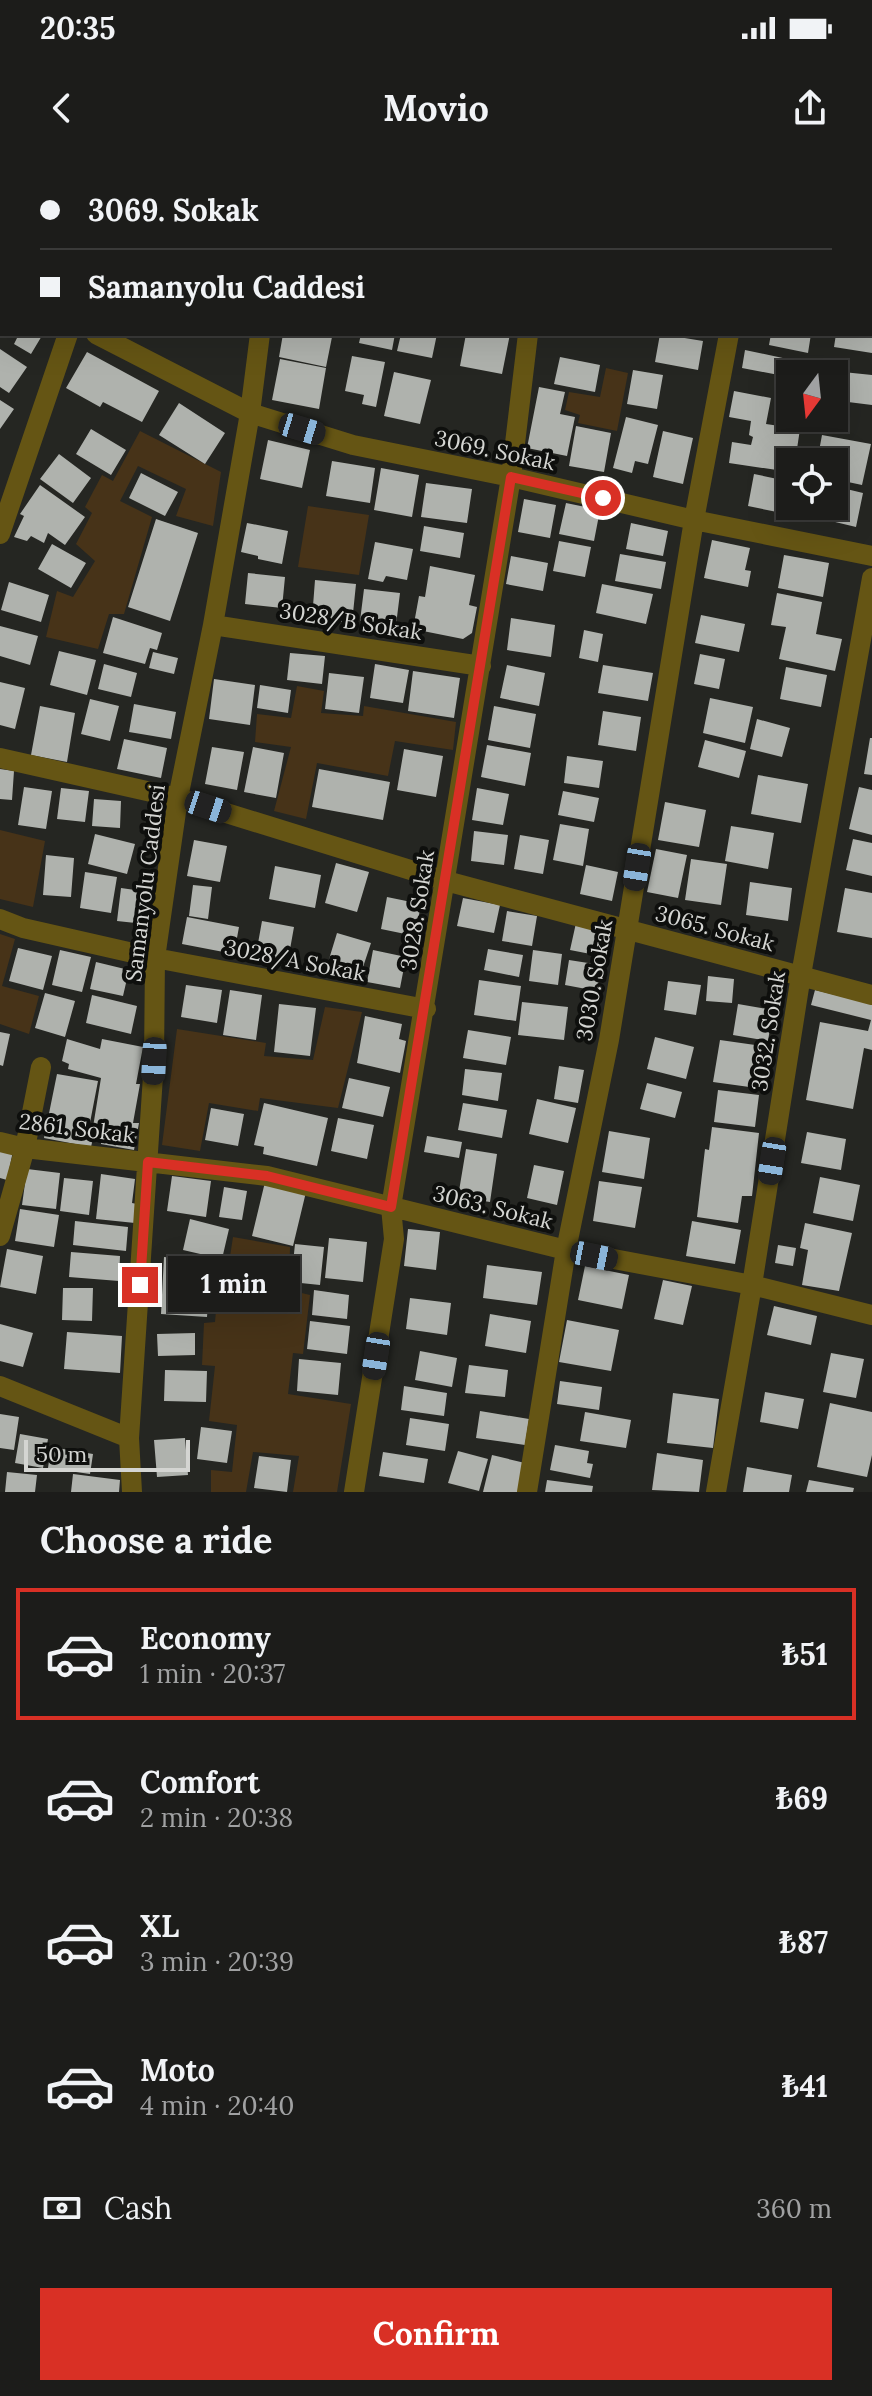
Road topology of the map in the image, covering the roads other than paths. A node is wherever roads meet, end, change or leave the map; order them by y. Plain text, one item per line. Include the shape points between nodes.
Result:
1 (67, 336) edge
2 (100, 336) edge
3 (260, 336) edge
4 (528, 336) edge
5 (729, 336) edge
6 (250, 413) junction
7 (511, 477) junction
8 (694, 520) junction
9 (0, 534) edge
10 (872, 556) edge
11 (872, 578) edge
12 (213, 625) junction
13 (481, 666) junction
14 (0, 758) edge
15 (178, 798) junction
16 (446, 881) junction
17 (0, 919) edge
18 (627, 930) junction
19 (155, 958) junction
20 (801, 975) junction
21 (872, 995) edge
22 (426, 1009) junction
23 (41, 1067) dead end
24 (0, 1142) edge
25 (25, 1148) junction
26 (148, 1162) junction
27 (391, 1207) junction
28 (0, 1236) edge
29 (566, 1250) junction
30 (752, 1285) junction
31 (872, 1315) edge
32 (0, 1386) edge
33 (129, 1438) junction
34 (132, 1492) edge
35 (354, 1492) edge
36 (527, 1492) edge
37 (716, 1492) edge

1 - 9 street
2 - 6 street, 3069. Sokak
3 - 6 street, Samanyolu Caddesi
4 - 7 street, 3028. Sokak
5 - 8 street, 3030. Sokak
6 - 7 street, 3069. Sokak via 353,445
6 - 12 street, Samanyolu Caddesi
7 - 8 street, 3069. Sokak
7 - 13 street, 3028. Sokak
8 - 10 street, 3069. Sokak
8 - 18 street, 3030. Sokak
11 - 20 street, 3032. Sokak
12 - 13 street, 3028/B Sokak
12 - 15 street, Samanyolu Caddesi
13 - 16 street, 3028. Sokak
14 - 15 street, 3065. Sokak
15 - 16 street, 3065. Sokak
15 - 19 street, Samanyolu Caddesi
16 - 18 street, 3065. Sokak
16 - 22 street, 3028. Sokak
17 - 19 street, 3028/A Sokak
18 - 20 street, 3065. Sokak
18 - 29 street, 3030. Sokak
19 - 22 street, 3028/A Sokak
19 - 26 street, Samanyolu Caddesi
20 - 21 street, 3065. Sokak
20 - 30 street, 3032. Sokak
22 - 27 street, 3028. Sokak
23 - 25 street
24 - 25 street, 2861. Sokak
25 - 26 street, 2861. Sokak
25 - 28 street
26 - 27 street, 3063. Sokak via 267,1176
26 - 33 street, Samanyolu Caddesi
27 - 29 street, 3063. Sokak
27 - 35 street, 3028. Sokak via 394,1239
29 - 30 street, 3063. Sokak
29 - 36 street, 3030. Sokak
30 - 31 street, 3063. Sokak
30 - 37 street, 3032. Sokak
32 - 33 street
33 - 34 street, Samanyolu Caddesi

